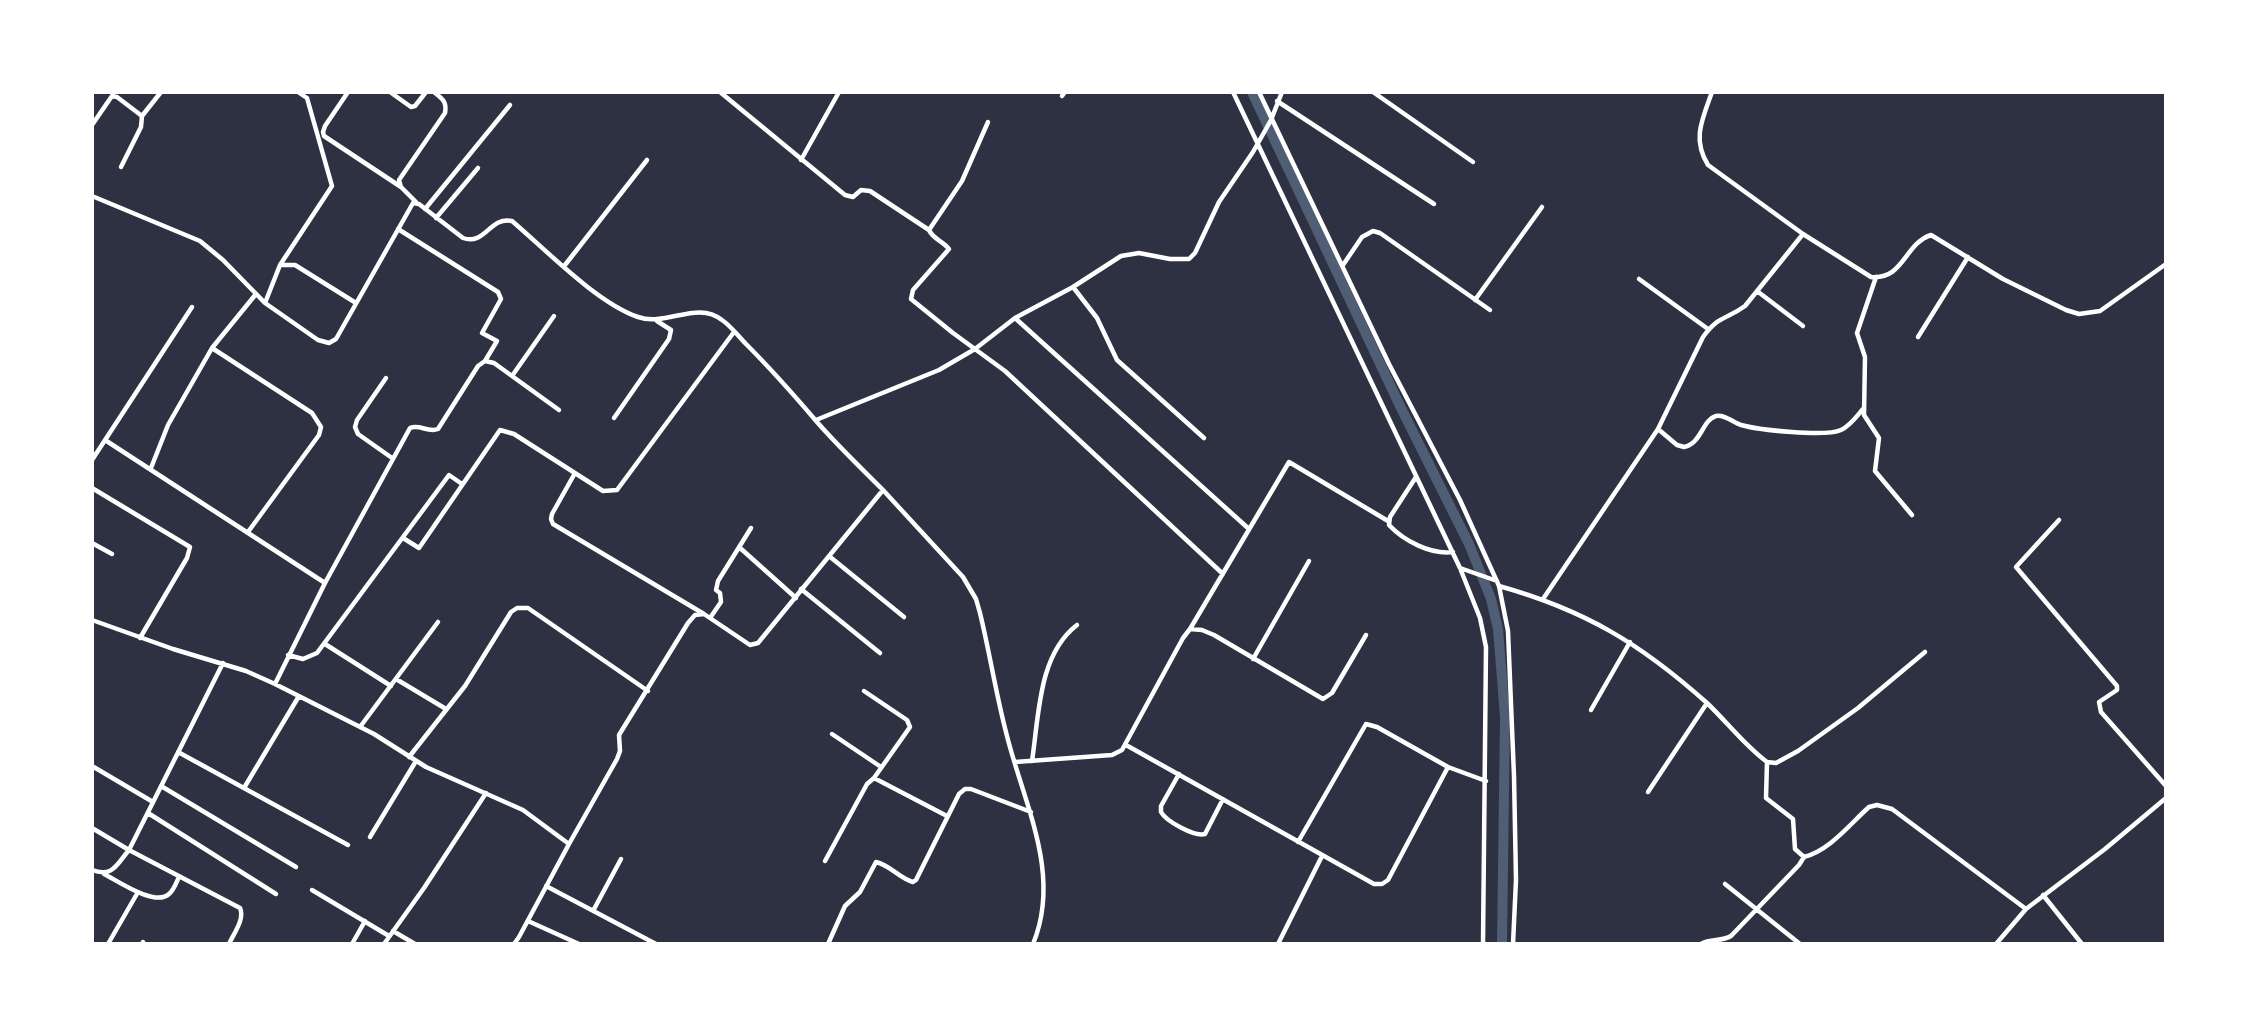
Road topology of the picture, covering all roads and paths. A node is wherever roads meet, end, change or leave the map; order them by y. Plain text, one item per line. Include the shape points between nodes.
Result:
1 (162, 92) edge
2 (298, 92) edge
3 (348, 92) edge
4 (390, 92) edge
5 (426, 92) edge
6 (434, 92) edge
7 (720, 92) edge
8 (840, 92) edge
9 (1233, 92) edge
10 (1259, 92) edge
11 (1282, 92) edge
12 (1373, 92) edge
13 (1712, 92) edge
14 (1277, 101) junction
15 (510, 105) dead end
16 (142, 116) junction
17 (1271, 120) junction
18 (988, 122) dead end
19 (92, 125) edge
20 (1257, 144) junction
21 (647, 160) dead end
22 (801, 160) junction
23 (1473, 162) dead end
24 (121, 167) dead end
25 (478, 168) dead end
26 (401, 187) junction
27 (92, 196) edge
28 (416, 202) junction
29 (1434, 204) dead end
30 (1542, 206) dead end
31 (425, 209) junction
32 (436, 218) junction
33 (398, 229) junction
34 (929, 230) junction
35 (1803, 234) junction
36 (1968, 257) junction
37 (2166, 264) edge
38 (280, 265) junction
39 (1343, 265) junction
40 (565, 266) junction
41 (1876, 277) junction
42 (1639, 279) dead end
43 (1073, 287) junction
44 (1757, 291) junction
45 (256, 294) junction
46 (1476, 300) junction
47 (265, 303) junction
48 (356, 304) junction
49 (192, 307) dead end
50 (1490, 310) dead end
51 (554, 316) dead end
52 (1015, 318) junction
53 (656, 320) junction
54 (1803, 326) dead end
55 (1708, 329) junction
56 (734, 332) junction
57 (1918, 337) dead end
58 (212, 348) junction
59 (975, 349) junction
60 (485, 361) junction
61 (512, 376) junction
62 (386, 378) dead end
63 (1863, 409) junction
64 (559, 410) dead end
65 (614, 418) dead end
66 (816, 420) junction
67 (1658, 430) junction
68 (1204, 438) dead end
69 (105, 440) junction
70 (392, 458) junction
71 (92, 460) edge
72 (151, 468) junction
73 (575, 473) junction
74 (1416, 477) junction
75 (462, 484) junction
76 (92, 488) edge
77 (883, 490) junction
78 (1912, 515) dead end
79 (2059, 520) dead end
80 (1388, 522) junction
81 (751, 528) dead end
82 (1249, 529) junction
83 (248, 532) junction
84 (403, 538) junction
85 (92, 543) edge
86 (739, 547) junction
87 (1453, 552) junction
88 (112, 554) dead end
89 (829, 556) junction
90 (1309, 561) dead end
91 (1463, 569) junction
92 (1223, 574) junction
93 (324, 583) junction
94 (1498, 584) junction
95 (801, 589) junction
96 (796, 598) junction
97 (1543, 599) junction
98 (704, 614) junction
99 (904, 617) dead end
100 (710, 618) junction
101 (92, 620) edge
102 (438, 622) dead end
103 (1078, 625) dead end
104 (1190, 629) junction
105 (1366, 634) dead end
106 (140, 638) junction
107 (1630, 642) junction
108 (325, 644) junction
109 (1925, 652) dead end
110 (880, 653) dead end
111 (288, 655) junction
112 (1253, 658) junction
113 (223, 663) junction
114 (396, 679) junction
115 (275, 684) junction
116 (391, 686) junction
117 (648, 691) junction
118 (864, 691) dead end
119 (299, 696) junction
120 (1707, 703) junction
121 (446, 709) junction
122 (1591, 710) dead end
123 (360, 727) junction
124 (832, 734) dead end
125 (1126, 745) junction
126 (178, 752) junction
127 (409, 757) junction
128 (416, 760) junction
129 (1032, 761) junction
130 (1015, 762) junction
131 (1767, 762) junction
132 (92, 766) edge
133 (1448, 767) junction
134 (881, 768) junction
135 (1179, 774) junction
136 (874, 778) junction
137 (1486, 781) junction
138 (161, 786) junction
139 (2166, 786) edge
140 (244, 788) junction
141 (1648, 792) dead end
142 (486, 793) junction
143 (2166, 798) edge
144 (1223, 800) junction
145 (153, 802) junction
146 (1031, 812) junction
147 (148, 813) junction
148 (947, 816) junction
149 (92, 828) edge
150 (370, 837) dead end
151 (1298, 842) junction
152 (569, 844) junction
153 (348, 845) dead end
154 (129, 850) junction
155 (1322, 856) junction
156 (1804, 857) junction
157 (621, 859) dead end
158 (825, 861) dead end
159 (296, 867) dead end
160 (92, 870) edge
161 (104, 874) junction
162 (179, 877) junction
163 (1725, 884) dead end
164 (546, 886) junction
165 (312, 890) dead end
166 (138, 892) junction
167 (276, 894) dead end
168 (2043, 895) junction
169 (2026, 908) junction
170 (1757, 910) junction
171 (592, 911) junction
172 (528, 920) junction
173 (365, 921) junction
174 (393, 930) junction
175 (389, 936) junction
176 (1726, 942) edge
177 (108, 944) edge
178 (229, 944) edge
179 (352, 944) edge
180 (384, 944) edge
181 (414, 944) edge
182 (514, 944) edge
183 (579, 944) edge
184 (656, 944) edge
185 (828, 944) edge
186 (1033, 944) edge
187 (1278, 944) edge
188 (1483, 944) edge
189 (1512, 944) edge
190 (1701, 944) edge
191 (1800, 944) edge
192 (1996, 944) edge
193 (2082, 944) edge

1 - 16 street
2 - 38 street via 307,98 332,186
3 - 26 street via 325,126 324,136
4 - 5 street via 411,107
6 - 26 street via 443,99 445,113 402,172
7 - 22 street
8 - 22 street
9 - 20 street
10 - 17 street
11 - 14 street
12 - 23 street
13 - 35 street via 1698,141 1708,165
14 - 17 street
14 - 29 street
15 - 31 street
16 - 19 street via 117,96 112,96
16 - 24 street via 141,127
17 - 20 street
17 - 39 street
18 - 34 street via 962,181
20 - 43 street via 1218,202 1195,253 1189,259 1129,253
20 - 74 street
21 - 40 street
22 - 34 street via 845,195 853,197 861,190 870,191
25 - 32 street
26 - 28 street
27 - 45 street via 200,241
28 - 31 street
28 - 33 street
30 - 46 street
31 - 32 street
32 - 40 street via 470,241 477,240 497,222 504,219 512,221
33 - 48 street
33 - 60 street via 498,292 501,299 482,333 497,341
34 - 59 street via 931,236 949,249 913,290 911,299
35 - 41 street via 1871,277
35 - 44 street
36 - 37 street via 2003,279 2079,314 2100,311
36 - 41 street via 1931,235 1918,243 1891,275
36 - 57 street
38 - 47 street
38 - 48 street via 295,265
39 - 46 street via 1362,237 1374,231
39 - 94 street via 1389,364 1460,500
40 - 53 street via 619,307 639,317
41 - 63 street via 1856,333 1865,356
42 - 55 street
43 - 52 street
43 - 68 street via 1097,318 1117,360
44 - 54 street
44 - 55 street via 1736,313 1722,317
45 - 47 street
45 - 58 street
46 - 50 street
47 - 48 street via 318,340 329,343 336,339
49 - 69 street
51 - 61 street
52 - 59 street
52 - 82 street
53 - 56 street via 698,312 710,313 722,319
53 - 65 street via 670,330 669,339
55 - 67 street
56 - 66 street via 773,370
56 - 73 street via 617,490 603,491
58 - 72 street via 168,425
58 - 83 street via 312,413 321,428
59 - 66 street via 939,370
59 - 92 street via 1023,387
60 - 61 street via 494,363
60 - 70 street via 478,366 438,429 410,428
61 - 64 street
62 - 70 street via 355,427 358,434
63 - 67 street via 1841,430 1832,432 1748,427 1716,416 1696,442 1684,447
63 - 78 street via 1866,420 1879,438 1875,471
66 - 77 street
67 - 97 street
69 - 71 street
69 - 72 street
70 - 93 street
72 - 83 street
73 - 75 street via 514,434 500,430
73 - 98 street via 552,514 553,524
74 - 80 street
74 - 87 street
75 - 84 street via 449,475
75 - 84 street via 419,548
76 - 106 street via 190,547 187,558
77 - 89 street
77 - 130 street via 963,577 976,599
79 - 139 street via 2016,567 2018,572 2116,686 2117,690 2100,702 2101,712
80 - 82 street via 1289,462
80 - 87 street via 1397,532 1432,552
81 - 86 street
82 - 92 street
83 - 93 street
84 - 108 street
85 - 88 street
86 - 96 street
86 - 100 street via 718,581 716,590 720,593 721,602
87 - 91 street
89 - 95 street
89 - 99 street
90 - 112 street
91 - 94 street
91 - 137 street via 1486,647
92 - 104 street
93 - 111 street
94 - 97 street
94 - 189 street via 1508,630 1514,776 1516,880
95 - 96 street
95 - 110 street
96 - 100 street via 758,643 750,645
97 - 107 street
98 - 100 street
98 - 117 street via 695,615 688,623
101 - 106 street
102 - 114 street
103 - 129 street via 1069,632 1051,660 1043,689
104 - 112 street via 1214,635
104 - 125 street via 1182,638
105 - 112 street via 1332,693 1323,699
106 - 113 street
107 - 120 street
107 - 122 street
108 - 111 street via 310,658
108 - 116 street
109 - 131 street via 1858,708 1798,751 1776,763
111 - 115 street
113 - 115 street
113 - 126 street
114 - 116 street
114 - 121 street
115 - 119 street
116 - 123 street
117 - 121 street via 523,606 511,612 465,686
117 - 152 street via 619,735 617,759
118 - 134 street via 909,724 908,731
119 - 123 street
119 - 140 street
120 - 131 street
120 - 141 street
121 - 127 street
123 - 127 street
124 - 134 street
125 - 129 street via 1112,755
125 - 135 street
126 - 138 street
126 - 140 street
127 - 128 street
128 - 142 street
128 - 150 street
129 - 130 street
130 - 146 street
131 - 156 street via 1766,798 1793,819 1794,849
132 - 145 street
133 - 137 street
133 - 151 street via 1377,726 1366,724
133 - 155 street via 1388,880 1382,884 1365,880
134 - 136 street
135 - 144 street
135 - 144 street via 1161,806 1166,818 1194,833 1205,834
136 - 148 street
136 - 158 street
137 - 188 street
138 - 145 street
138 - 159 street
140 - 153 street
142 - 152 street via 523,810
142 - 174 street
143 - 168 street
144 - 151 street
145 - 147 street
146 - 148 street via 965,789
146 - 186 street via 1045,888 1043,913
147 - 154 street
147 - 167 street
148 - 185 street via 916,880 913,882 882,863 876,862 872,866 860,892 845,906
149 - 154 street
151 - 155 street
152 - 164 street
154 - 161 street via 111,871
154 - 162 street
155 - 187 street
156 - 169 street via 1825,848 1869,807 1884,806
156 - 170 street
157 - 171 street
160 - 161 street
161 - 166 street
162 - 166 street via 165,897 155,898
162 - 178 street via 240,908 242,914
163 - 170 street
164 - 171 street
164 - 172 street
165 - 173 street
166 - 177 street
168 - 169 street
168 - 193 street
169 - 192 street
170 - 176 street
170 - 191 street
171 - 184 street
172 - 182 street
172 - 183 street
173 - 175 street
173 - 179 street
174 - 175 street
174 - 181 street
175 - 180 street
176 - 190 street via 1710,940

